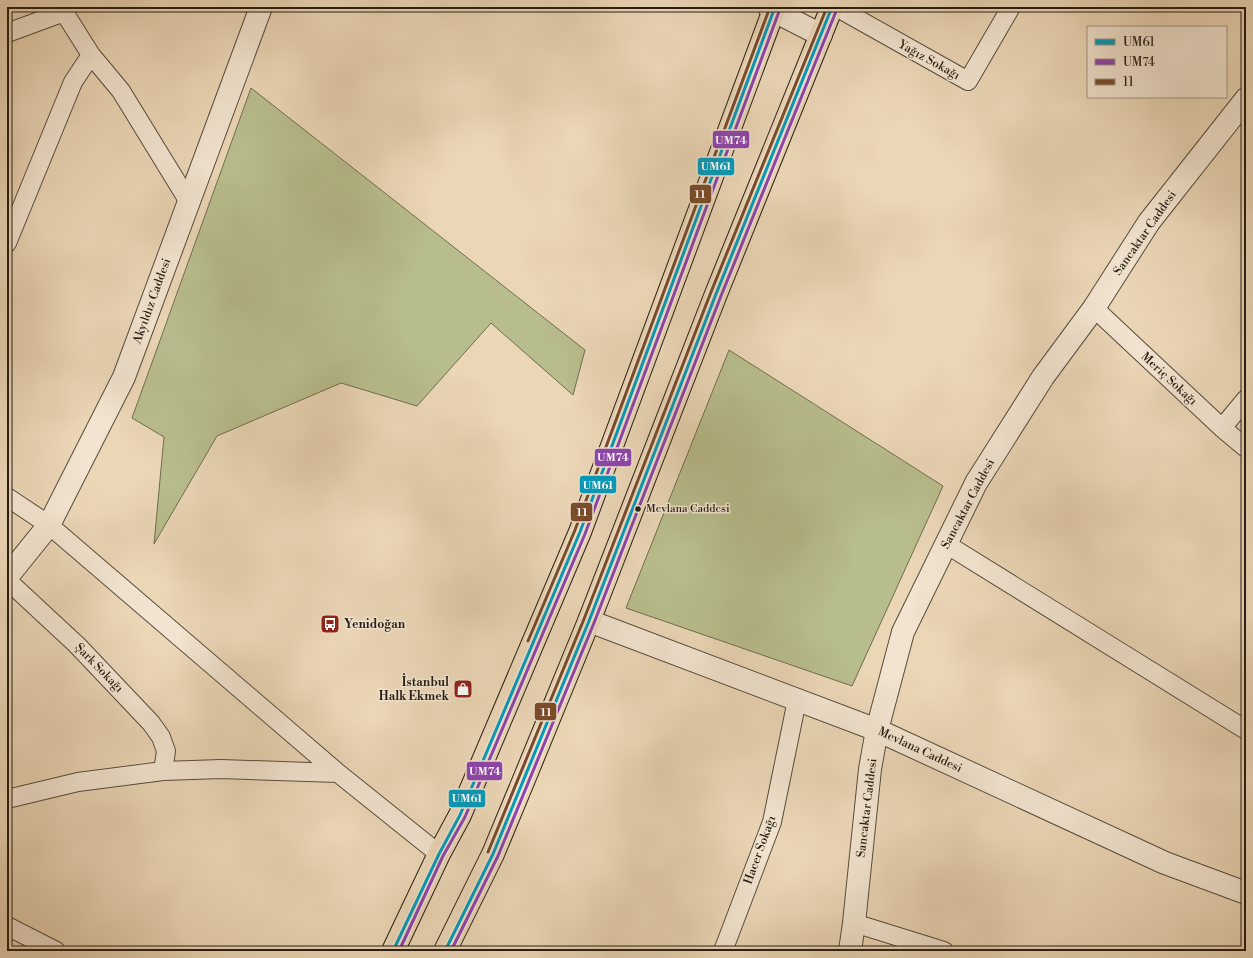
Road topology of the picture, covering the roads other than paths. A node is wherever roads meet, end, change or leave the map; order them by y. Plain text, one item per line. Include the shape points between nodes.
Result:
1 (261, 7) edge
2 (832, 7) edge
3 (836, 7) edge
4 (1012, 7) edge
5 (773, 8) edge
6 (63, 10) edge
7 (7, 33) edge
8 (821, 35) junction
9 (91, 55) junction
10 (1246, 99) edge
11 (188, 202) junction
12 (7, 243) edge
13 (1094, 308) junction
14 (1246, 399) edge
15 (1222, 428) junction
16 (1246, 448) edge
17 (7, 497) edge
18 (49, 525) junction
19 (946, 544) junction
20 (7, 577) edge
21 (7, 580) edge
22 (589, 621) junction
23 (797, 700) junction
24 (877, 730) junction
25 (1246, 730) edge
26 (163, 771) junction
27 (338, 773) junction
28 (7, 799) edge
29 (439, 854) junction
30 (1246, 893) edge
31 (854, 924) junction
32 (7, 926) edge
33 (56, 951) edge
34 (393, 951) edge
35 (445, 951) edge
36 (723, 951) edge
37 (850, 951) edge
38 (944, 951) edge

1 - 11 street, Akyıldız Caddesi
2 - 8 main road
3 - 4 street, Yağız Sokağı via 968,81
5 - 8 street
5 - 29 main road via 580,532 460,816
6 - 7 street
6 - 9 street
8 - 22 main road via 716,294
9 - 11 street via 121,91
9 - 12 street via 73,82
10 - 13 street, Sancaktar Caddesi via 1149,222
11 - 18 street, Akyıldız Caddesi via 124,377
13 - 15 street, Meriç Sokağı
13 - 19 street, Sancaktar Caddesi via 1043,377 976,483
14 - 15 street
15 - 16 street, Meriç Sokağı
17 - 18 street
18 - 20 street, Akyıldız Caddesi
18 - 27 street
19 - 24 street, Sancaktar Caddesi via 903,632
19 - 25 street
21 - 26 street, Şark Sokağı via 77,645 151,723 161,737 166,751
22 - 23 street, Mevlana Caddesi
22 - 35 main road via 493,854
23 - 24 street, Mevlana Caddesi
23 - 36 street, Hacer Sokağı via 772,822
24 - 30 street, Mevlana Caddesi via 1165,863
24 - 31 street, Sancaktar Caddesi via 870,769
26 - 27 street via 221,769
26 - 28 street via 78,782
27 - 29 street
29 - 34 main road
31 - 37 street, Sancaktar Caddesi
31 - 38 street
32 - 33 street

